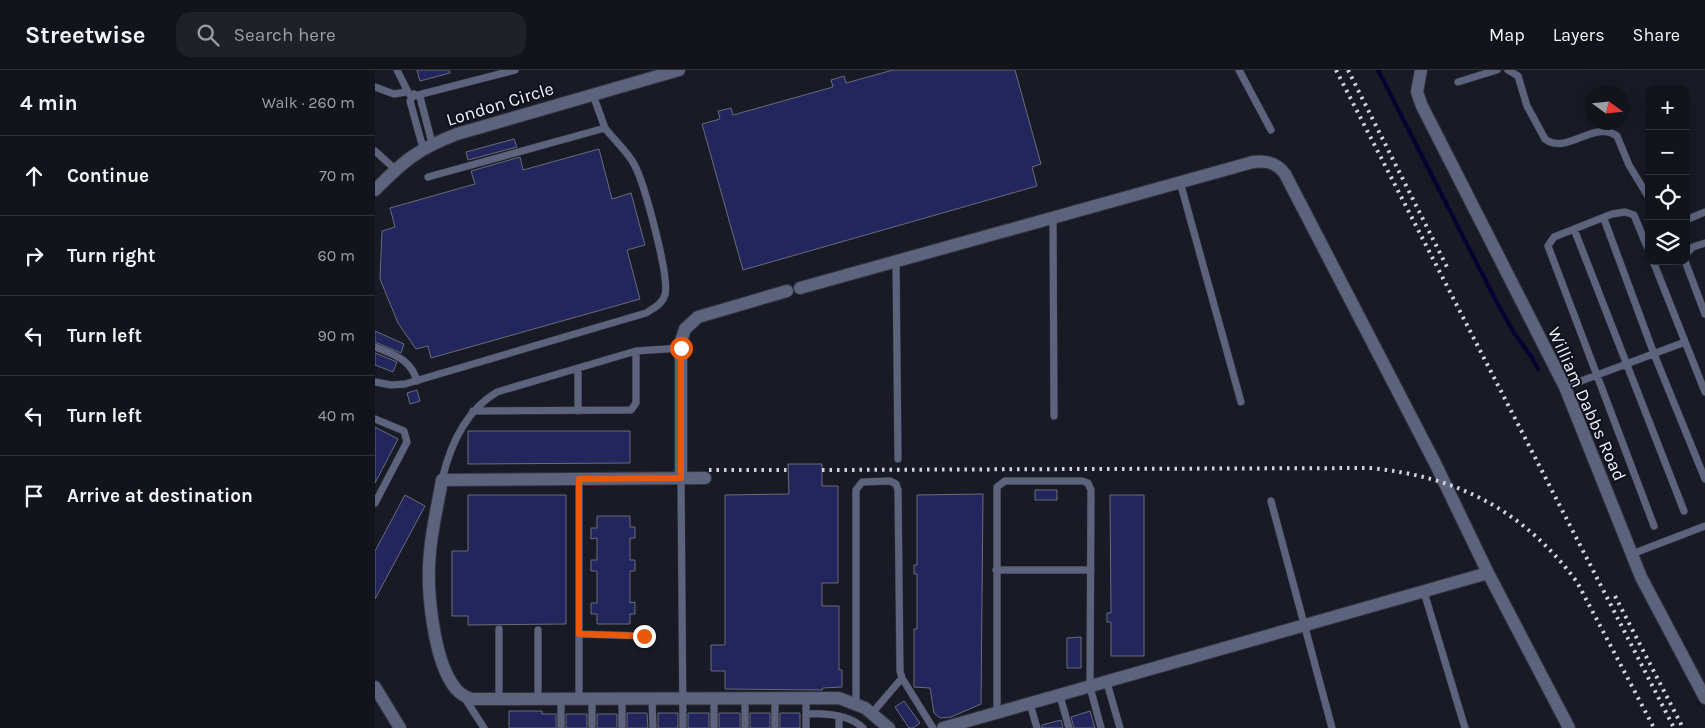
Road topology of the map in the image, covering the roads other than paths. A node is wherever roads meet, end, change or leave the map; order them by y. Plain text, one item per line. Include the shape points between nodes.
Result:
1 (397, 70) edge
2 (515, 70) edge
3 (679, 70) edge
4 (1239, 70) edge
5 (1421, 70) edge
6 (1497, 70) edge
7 (1508, 70) edge
8 (1458, 82) dead end
9 (375, 87) edge
10 (412, 94) junction
11 (593, 95) junction
12 (605, 128) junction
13 (1271, 130) dead end
14 (428, 146) junction
15 (375, 151) edge
16 (395, 169) junction
17 (428, 177) dead end
18 (1180, 182) junction
19 (375, 190) edge
20 (1645, 191) edge
21 (1705, 212) edge
22 (1053, 218) junction
23 (1690, 218) edge
24 (1604, 219) junction
25 (1574, 229) junction
26 (1645, 236) edge
27 (1705, 243) edge
28 (1690, 250) edge
29 (896, 261) junction
30 (1655, 265) edge
31 (1687, 265) edge
32 (800, 288) dead end
33 (787, 292) dead end
34 (1705, 314) edge
35 (1685, 342) junction
36 (375, 347) edge
37 (681, 348) junction
38 (636, 351) junction
39 (1654, 354) junction
40 (1626, 365) junction
41 (578, 368) junction
42 (1598, 376) junction
43 (417, 381) junction
44 (375, 382) edge
45 (1565, 387) junction
46 (1705, 392) edge
47 (1241, 402) dead end
48 (473, 411) junction
49 (578, 411) junction
50 (1053, 416) dead end
51 (375, 419) edge
52 (898, 459) dead end
53 (681, 478) junction
54 (705, 478) dead end
55 (579, 479) junction
56 (1705, 479) edge
57 (442, 480) junction
58 (1271, 501) dead end
59 (375, 503) edge
60 (1684, 511) dead end
61 (1654, 526) dead end
62 (1705, 526) edge
63 (1632, 554) junction
64 (996, 570) junction
65 (1091, 570) junction
66 (1488, 573) junction
67 (1424, 592) junction
68 (1306, 626) junction
69 (499, 629) dead end
70 (538, 630) dead end
71 (579, 634) junction
72 (644, 636) dead end
73 (902, 678) junction
74 (1107, 683) junction
75 (375, 687) edge
76 (1090, 688) junction
77 (462, 695) junction
78 (1060, 696) junction
79 (806, 698) junction
80 (1705, 698) edge
81 (375, 699) edge
82 (499, 699) junction
83 (538, 699) junction
84 (561, 699) junction
85 (579, 699) junction
86 (592, 699) junction
87 (622, 699) junction
88 (653, 699) junction
89 (683, 699) junction
90 (714, 699) junction
91 (745, 699) junction
92 (775, 699) junction
93 (857, 704) junction
94 (1030, 704) junction
95 (873, 712) junction
96 (389, 713) junction
97 (997, 713) junction
98 (806, 714) junction
99 (839, 716) junction
100 (400, 728) edge
101 (484, 728) edge
102 (561, 728) edge
103 (592, 728) edge
104 (622, 728) edge
105 (653, 728) edge
106 (683, 728) edge
107 (714, 728) edge
108 (745, 728) edge
109 (775, 728) edge
110 (806, 728) edge
111 (839, 728) edge
112 (863, 728) edge
113 (889, 728) edge
114 (933, 728) edge
115 (943, 728) edge
116 (1037, 728) edge
117 (1069, 728) edge
118 (1101, 728) edge
119 (1120, 728) edge
120 (1332, 728) edge
121 (1465, 728) edge
122 (1569, 728) edge

1 - 10 lane
2 - 10 lane
3 - 11 street, London Circle
4 - 13 lane
5 - 45 street, William Dabbs Road via 1417,92 1421,106
6 - 8 lane
7 - 20 lane via 1517,76 1527,106 1545,139 1558,144 1596,132 1617,136
9 - 10 lane via 394,94
10 - 14 lane
10 - 14 lane via 410,101
11 - 12 lane
11 - 14 street, London Circle via 457,134
12 - 17 lane
12 - 43 lane via 631,158 639,178 665,279 666,290 660,303 646,313
14 - 16 street, London Circle
15 - 16 lane
16 - 19 street, London Circle
18 - 22 street
18 - 47 lane
18 - 66 street via 1260,161 1273,163 1282,169 1435,463
21 - 23 lane
22 - 29 street
22 - 50 lane
24 - 25 lane
24 - 26 lane via 1612,214 1632,214
24 - 39 lane
25 - 40 lane
25 - 42 lane via 1554,237 1549,246
27 - 28 lane
29 - 32 street
29 - 52 lane
30 - 35 lane
31 - 34 lane
33 - 37 street via 698,317 685,329
35 - 39 lane
35 - 46 lane
36 - 43 lane via 404,360 414,371
37 - 38 lane
37 - 53 street
38 - 41 lane
38 - 49 lane via 634,408 629,411
39 - 40 lane
39 - 56 lane
40 - 42 lane
40 - 60 lane
41 - 48 lane via 508,387 488,397
41 - 49 lane
42 - 45 lane
42 - 61 lane
43 - 44 lane via 396,385
45 - 63 street, William Dabbs Road
48 - 49 lane
48 - 57 lane via 463,424
51 - 59 lane via 404,430 407,442
53 - 54 street
53 - 55 street
53 - 89 lane
55 - 57 street
55 - 71 lane
57 - 77 street via 429,553 430,591 437,646 443,665
58 - 68 lane
62 - 63 lane
63 - 80 street, William Dabbs Road
64 - 65 lane
64 - 65 lane via 996,490 1005,481 1086,482 1091,490
64 - 97 lane
65 - 76 lane
66 - 67 street
66 - 122 street
67 - 68 street
67 - 121 lane
68 - 74 street
68 - 120 lane
69 - 82 lane
70 - 83 lane
71 - 72 lane
71 - 85 lane
73 - 93 lane via 899,659 898,490 896,484 889,481 862,482 856,490
73 - 95 lane
73 - 114 lane
74 - 76 street
74 - 119 lane
75 - 96 street
76 - 78 street
76 - 118 lane
77 - 82 street via 472,699
77 - 101 lane
78 - 94 street
78 - 117 lane
79 - 92 street
79 - 93 street via 839,698
79 - 98 lane
81 - 96 street
82 - 83 street
83 - 84 street
84 - 85 street
84 - 102 lane
85 - 86 street
86 - 87 street
86 - 103 lane
87 - 88 street
87 - 104 lane
88 - 89 street
88 - 105 lane
89 - 90 street
89 - 106 lane
90 - 91 street
90 - 107 lane
91 - 92 street
91 - 108 lane
92 - 109 lane
93 - 95 street
94 - 97 street
94 - 116 lane
95 - 113 street
96 - 100 street
97 - 115 street
98 - 99 lane
98 - 110 lane
99 - 111 lane
99 - 112 lane

